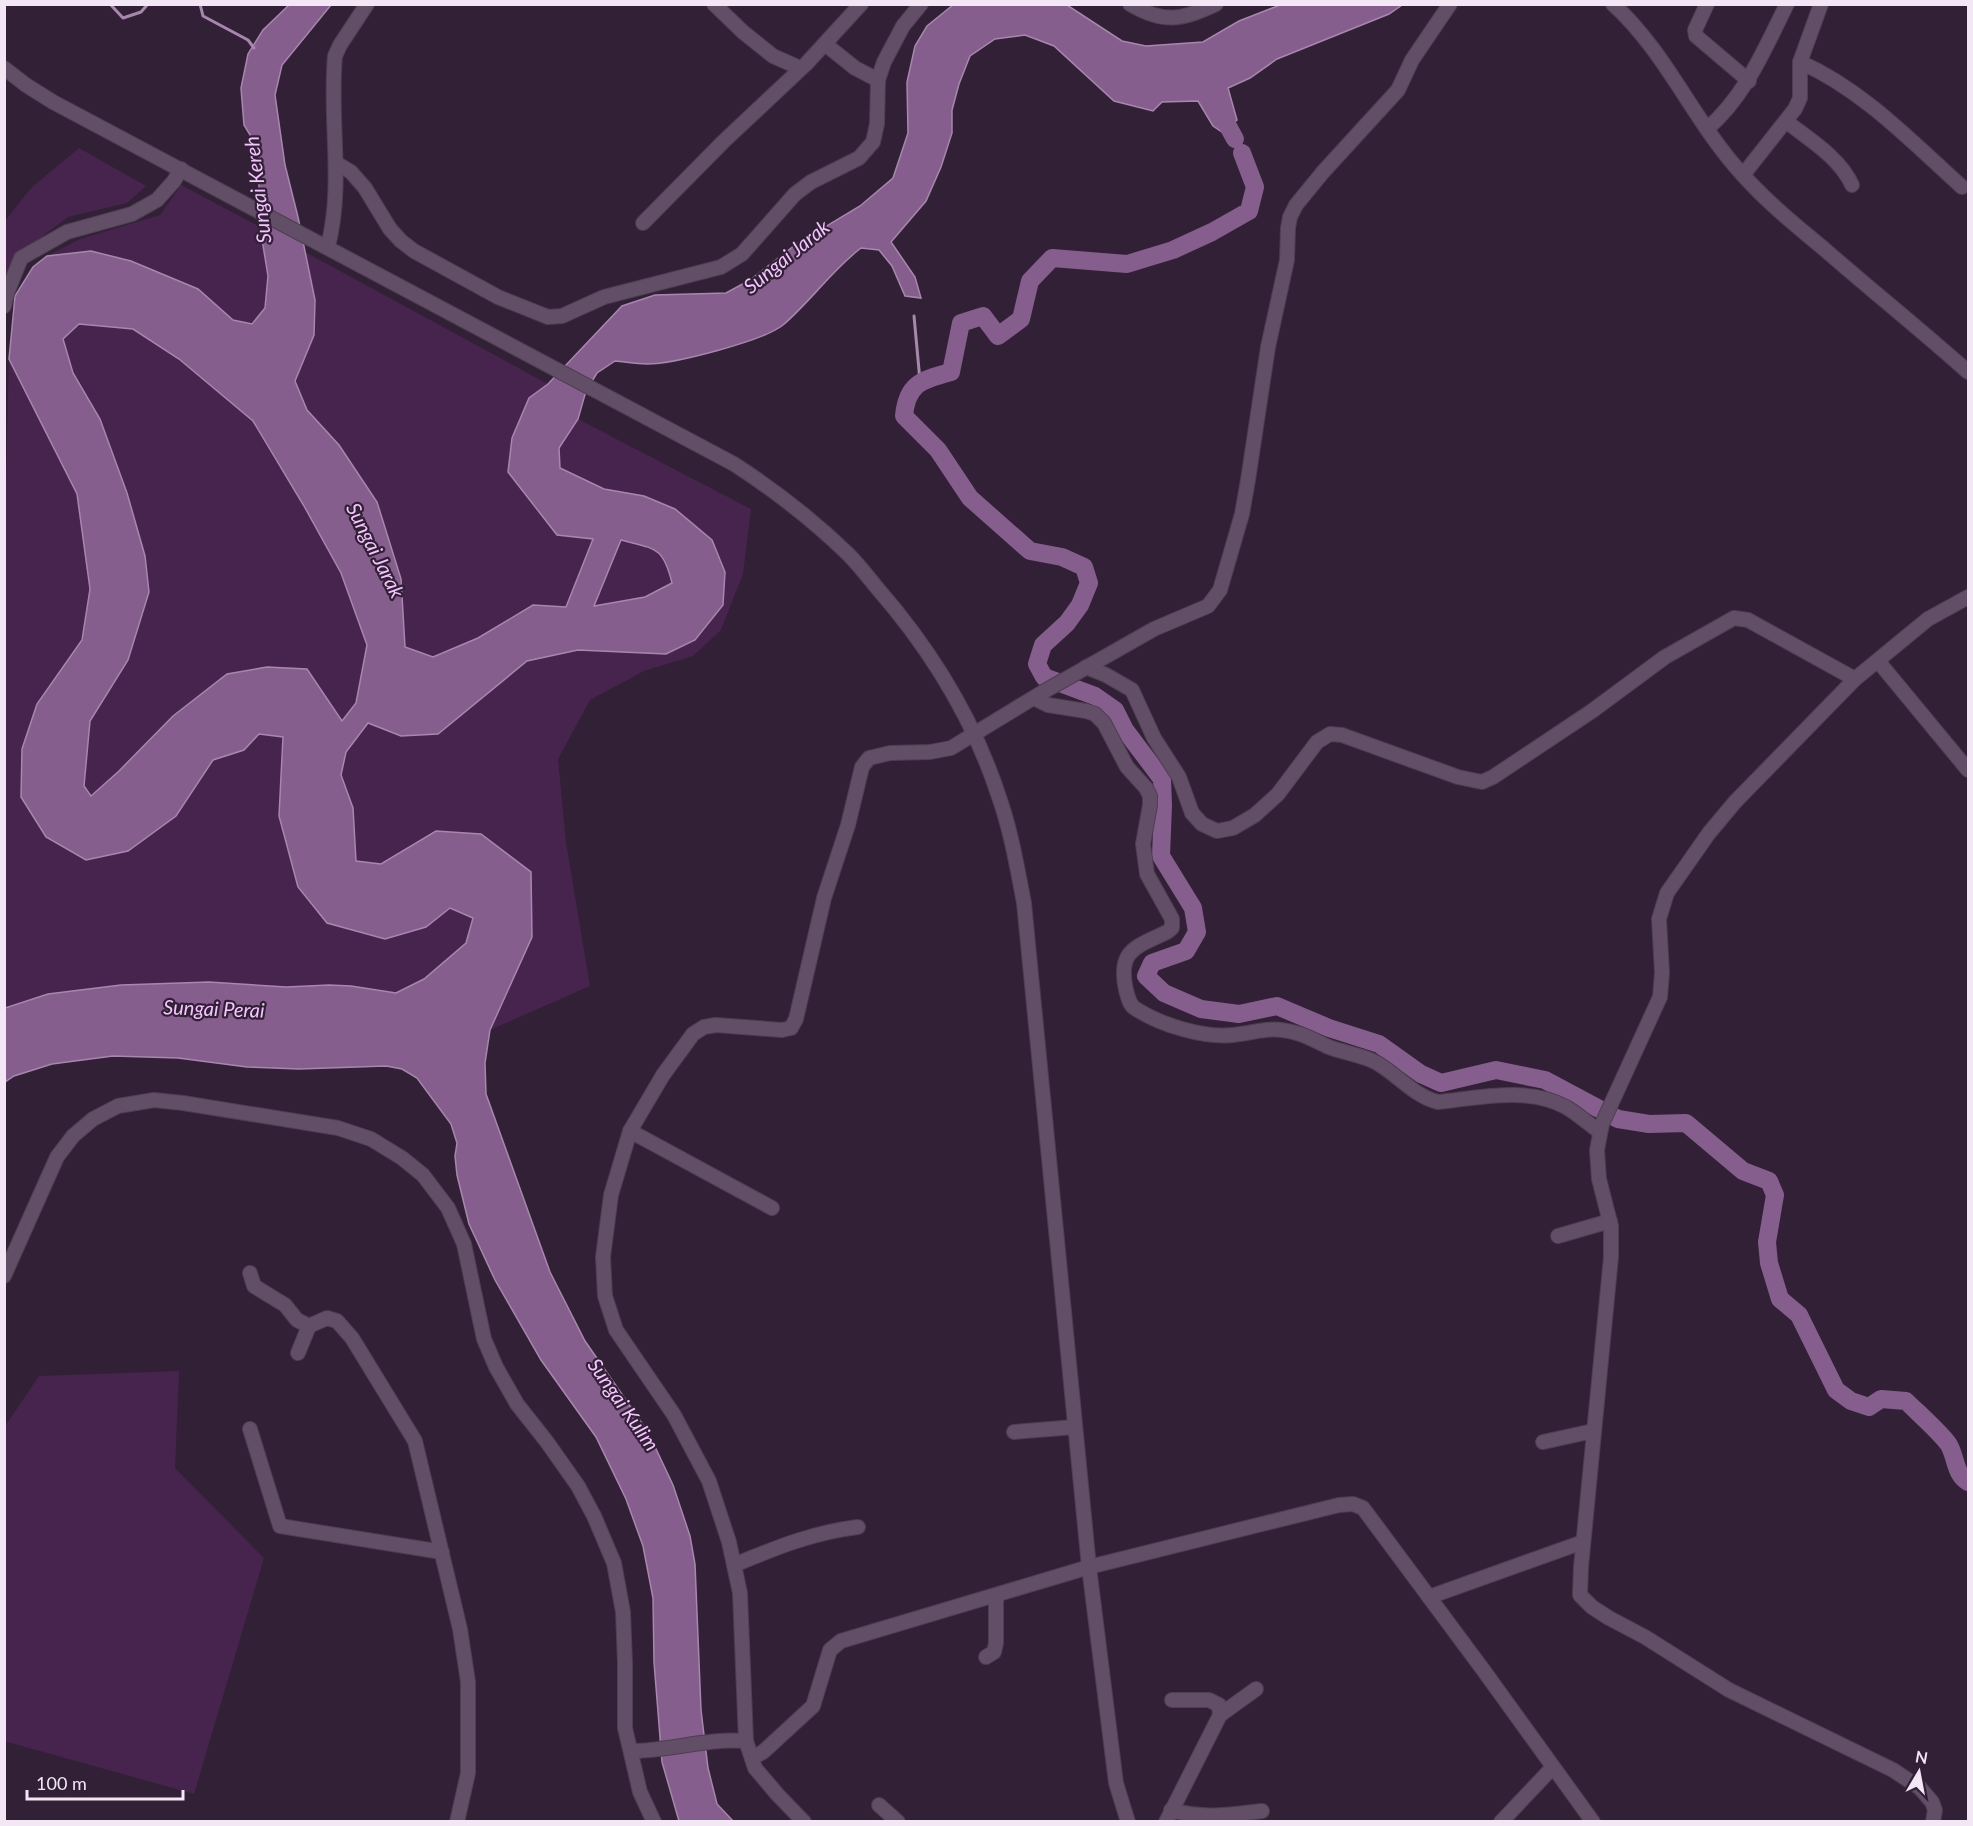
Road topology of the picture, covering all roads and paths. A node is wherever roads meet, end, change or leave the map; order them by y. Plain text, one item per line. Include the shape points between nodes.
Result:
1 (367, 4) edge
2 (714, 4) edge
3 (861, 4) edge
4 (921, 4) edge
5 (1130, 4) edge
6 (1216, 4) edge
7 (1450, 4) edge
8 (1613, 4) edge
9 (1707, 4) edge
10 (1786, 4) edge
11 (1821, 4) edge
12 (825, 44) junction
13 (1800, 63) junction
14 (4, 68) edge
15 (800, 68) junction
16 (878, 80) junction
17 (1749, 81) junction
18 (1787, 122) junction
19 (1707, 129) junction
20 (336, 163) junction
21 (181, 169) junction
22 (1743, 176) junction
23 (1852, 185) dead end
24 (1962, 187) dead end
25 (643, 223) dead end
26 (325, 245) junction
27 (4, 306) edge
28 (1968, 372) edge
29 (1968, 597) edge
30 (1878, 661) junction
31 (1081, 670) junction
32 (1856, 679) junction
33 (1038, 695) junction
34 (974, 735) junction
35 (1968, 770) edge
36 (1601, 1128) junction
37 (630, 1131) junction
38 (772, 1208) dead end
39 (1610, 1221) junction
40 (1558, 1236) dead end
41 (250, 1273) dead end
42 (4, 1276) edge
43 (309, 1326) junction
44 (298, 1353) dead end
45 (1075, 1427) junction
46 (250, 1429) dead end
47 (1593, 1431) junction
48 (1014, 1432) dead end
49 (1543, 1442) dead end
50 (858, 1527) dead end
51 (1583, 1542) junction
52 (442, 1552) junction
53 (734, 1565) junction
54 (1089, 1567) junction
55 (996, 1596) junction
56 (1429, 1597) junction
57 (986, 1657) dead end
58 (1256, 1689) dead end
59 (1172, 1700) dead end
60 (1220, 1715) junction
61 (746, 1741) junction
62 (631, 1751) junction
63 (752, 1758) junction
64 (1552, 1767) junction
65 (879, 1805) dead end
66 (1262, 1811) dead end
67 (1169, 1816) edge
68 (457, 1821) edge
69 (654, 1821) edge
70 (804, 1821) edge
71 (898, 1821) edge
72 (1128, 1821) edge
73 (1501, 1821) edge
74 (1593, 1821) edge
75 (1933, 1821) edge

1 - 20 street via 335,56
2 - 15 street via 773,56
3 - 12 street
4 - 16 street via 903,26
5 - 6 street via 1168,19 1194,15
7 - 31 street via 1412,60 1398,90 1323,172 1290,217 1287,260 1268,347 1242,514 1220,590 1209,606 1154,629
8 - 19 street via 1673,75
9 - 17 street via 1696,36
10 - 17 street
11 - 13 street
12 - 15 street
12 - 16 street
13 - 18 street via 1800,98
13 - 24 street via 1854,92
14 - 21 street via 54,102
15 - 25 street
16 - 20 street via 873,142 859,158 795,194 742,254 721,267 604,297 562,316 548,317 498,297 414,251 390,229 351,172
17 - 19 street
18 - 22 street
18 - 23 street via 1838,164
19 - 22 street
20 - 26 street via 334,223
21 - 26 street
21 - 27 street via 158,200 132,214 67,232 21,258
22 - 28 street
26 - 34 street via 743,470 787,500 849,555 893,606 938,667
29 - 30 street via 1928,619
30 - 32 street
30 - 35 street
31 - 32 street via 1106,675 1132,690 1154,738 1179,777 1192,813 1202,824 1217,831 1233,828 1255,815 1278,794 1317,742 1330,734 1482,782 1592,711 1665,657 1734,618 1748,620
31 - 33 street
32 - 36 street via 1735,802 1667,893 1659,919 1660,997
33 - 34 street
33 - 36 street via 1048,705 1095,714 1150,796 1143,844 1147,874 1172,920 1172,928 1127,955 1124,976 1134,1008 1167,1025 1206,1034 1282,1029 1374,1061 1427,1099 1438,1102 1506,1094 1541,1099 1566,1106
34 - 37 street via 930,752 869,758 862,767 824,898 796,1019 790,1028 782,1030 716,1025 693,1034
34 - 45 street via 1010,834 1024,903
36 - 39 street via 1597,1150 1599,1179
37 - 38 street
37 - 53 street via 611,1195 603,1257 605,1296 616,1330 674,1415 709,1481
39 - 40 street
39 - 47 street via 1611,1257
41 - 43 street via 254,1286
42 - 62 street via 57,1157 93,1119 118,1106 154,1100 338,1128 371,1139 402,1158 423,1175 448,1208 464,1244 484,1339 496,1367 517,1404 578,1486 614,1563 623,1612 625,1728
43 - 44 street
43 - 52 street via 327,1318 337,1321 352,1338 415,1441
45 - 48 street
45 - 54 street
46 - 52 street via 280,1526
47 - 49 street
47 - 51 street
50 - 53 street via 831,1530
51 - 56 street
51 - 75 street via 1580,1595 1592,1607 1730,1689 1893,1770 1920,1788 1932,1802
52 - 68 street via 468,1682 468,1773
53 - 61 street via 740,1593
54 - 55 street
54 - 56 street via 1353,1504 1363,1508
54 - 72 street via 1116,1783
55 - 57 street via 996,1643 994,1652
55 - 63 street via 841,1641 830,1650 813,1706
56 - 64 street
58 - 60 street
59 - 60 street via 1209,1700 1219,1705
60 - 67 street
61 - 62 street
61 - 63 street
62 - 69 street via 640,1792
63 - 70 street via 755,1768
64 - 73 street
64 - 74 street
65 - 71 street
66 - 67 street via 1218,1817

